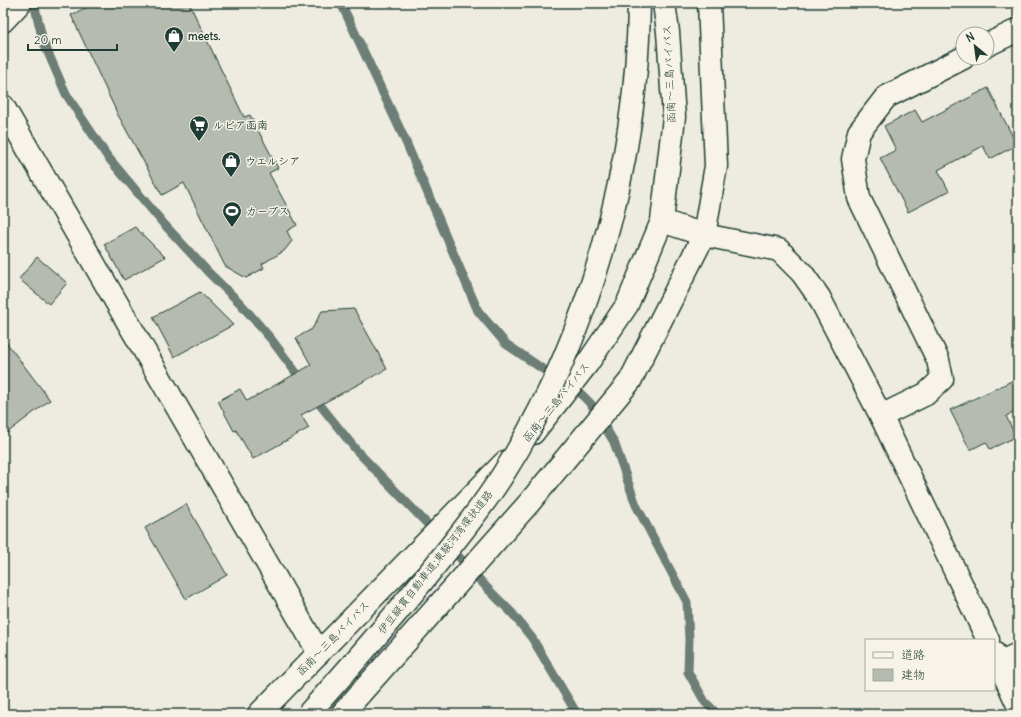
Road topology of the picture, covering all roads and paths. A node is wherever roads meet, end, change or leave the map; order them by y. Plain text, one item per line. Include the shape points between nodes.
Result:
1 (20, 3) edge
2 (639, 3) edge
3 (664, 3) edge
4 (709, 3) edge
5 (3, 21) edge
6 (1018, 30) edge
7 (995, 41) edge
8 (955, 62) edge
9 (3, 106) edge
10 (662, 221) junction
11 (704, 235) junction
12 (881, 416) junction
13 (988, 639) edge
14 (319, 653) junction
15 (1018, 654) edge
16 (996, 658) edge
17 (1018, 705) edge
18 (259, 714) edge
19 (308, 714) edge
20 (342, 714) edge

1 - 5 main road
2 - 19 main road, 伊豆縦貫自動車道;東駿河湾環状道路, bridge via 634,95 622,168 605,241 584,308 561,366 502,476 465,528 404,605
3 - 10 main road, 函南～三島バイパス via 674,117
4 - 11 main road via 716,166
6 - 7 main road
8 - 12 main road via 886,97 859,132 853,159 860,198 938,360 942,378 926,394
9 - 14 main road
10 - 11 main road
10 - 14 main road, 函南～三島バイパス via 627,305 587,364 532,434
11 - 12 main road via 779,250 802,273 819,297
11 - 20 main road via 630,381 528,503
12 - 13 main road
14 - 18 main road, 函南～三島バイパス
15 - 16 main road
16 - 17 main road

